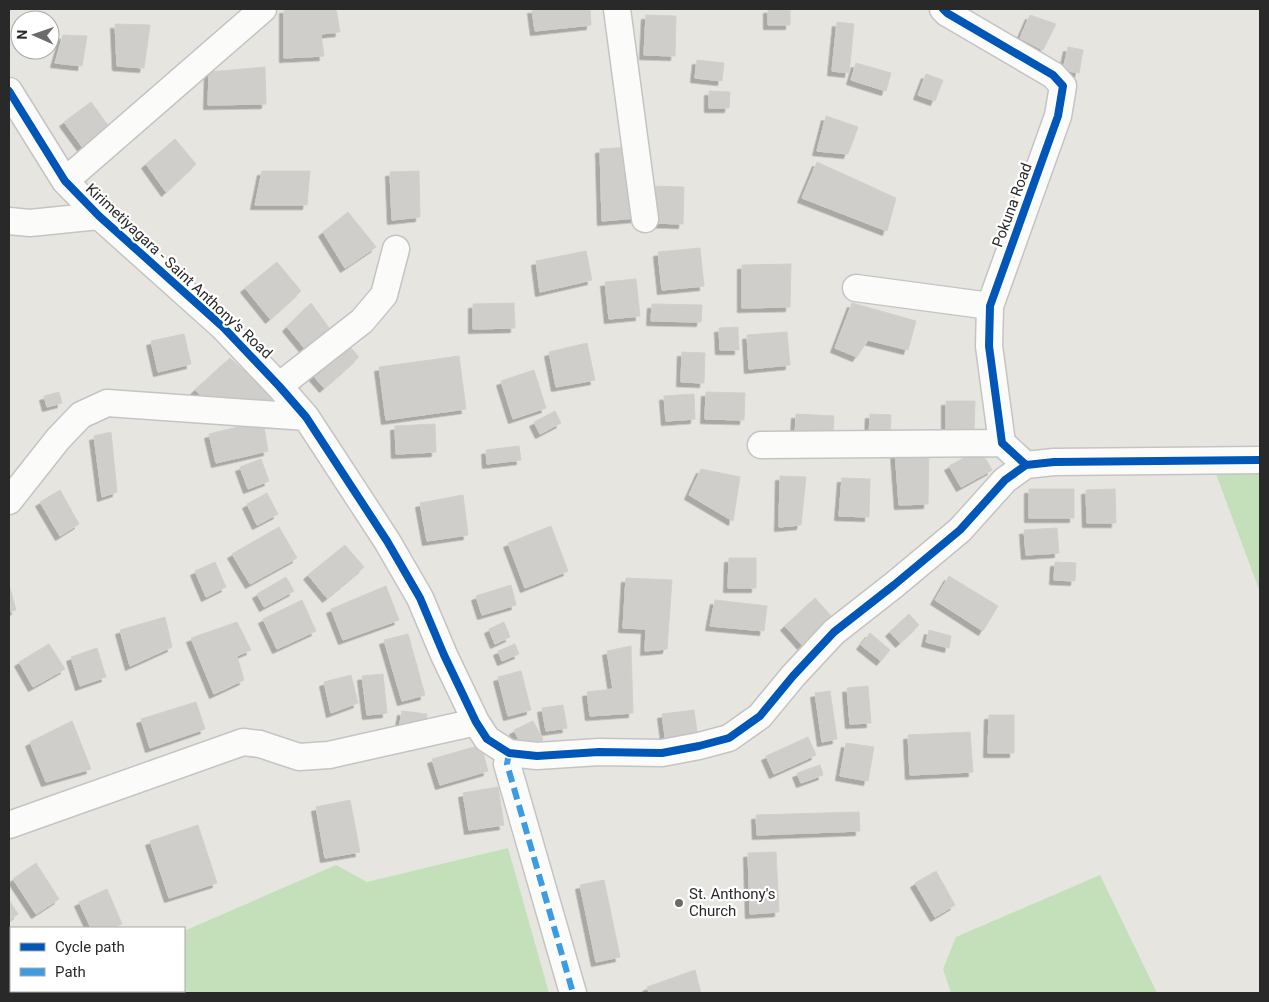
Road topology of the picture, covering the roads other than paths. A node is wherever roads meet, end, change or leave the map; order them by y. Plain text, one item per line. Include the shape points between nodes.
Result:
1 (263, 9) edge
2 (617, 9) edge
3 (943, 9) edge
4 (9, 91) edge
5 (65, 181) junction
6 (99, 216) junction
7 (645, 219) dead end
8 (9, 221) edge
9 (396, 249) dead end
10 (856, 288) dead end
11 (990, 306) junction
12 (279, 386) junction
13 (306, 417) junction
14 (1002, 443) junction
15 (761, 445) dead end
16 (1260, 460) edge
17 (1026, 464) junction
18 (9, 501) edge
19 (476, 722) junction
20 (509, 753) junction
21 (9, 825) edge
22 (573, 993) edge

1 - 5 street
2 - 7 street
3 - 11 street, Pokuna Road via 1053,75 1063,86 1058,116
4 - 5 street, Kirimetiyagara - Saint Anthony's Road
5 - 6 street, Kirimetiyagara - Saint Anthony's Road
6 - 8 street via 30,223
6 - 12 street, Kirimetiyagara - Saint Anthony's Road via 223,327
9 - 12 street via 384,296 362,321
10 - 11 street
11 - 14 street, Pokuna Road via 990,346
12 - 13 street, Kirimetiyagara - Saint Anthony's Road
13 - 18 street via 107,403 80,415
13 - 19 street, Kirimetiyagara - Saint Anthony's Road via 420,598
14 - 15 street
14 - 17 street
16 - 17 street
17 - 20 street, Kirimetiyagara - Saint Anthony's Road via 1005,480 960,530 834,632 760,716 729,738 662,753 599,752 537,756
19 - 20 street, Kirimetiyagara - Saint Anthony's Road via 487,738
19 - 21 street via 329,755 298,757 260,744 243,742
20 - 22 street via 507,764

